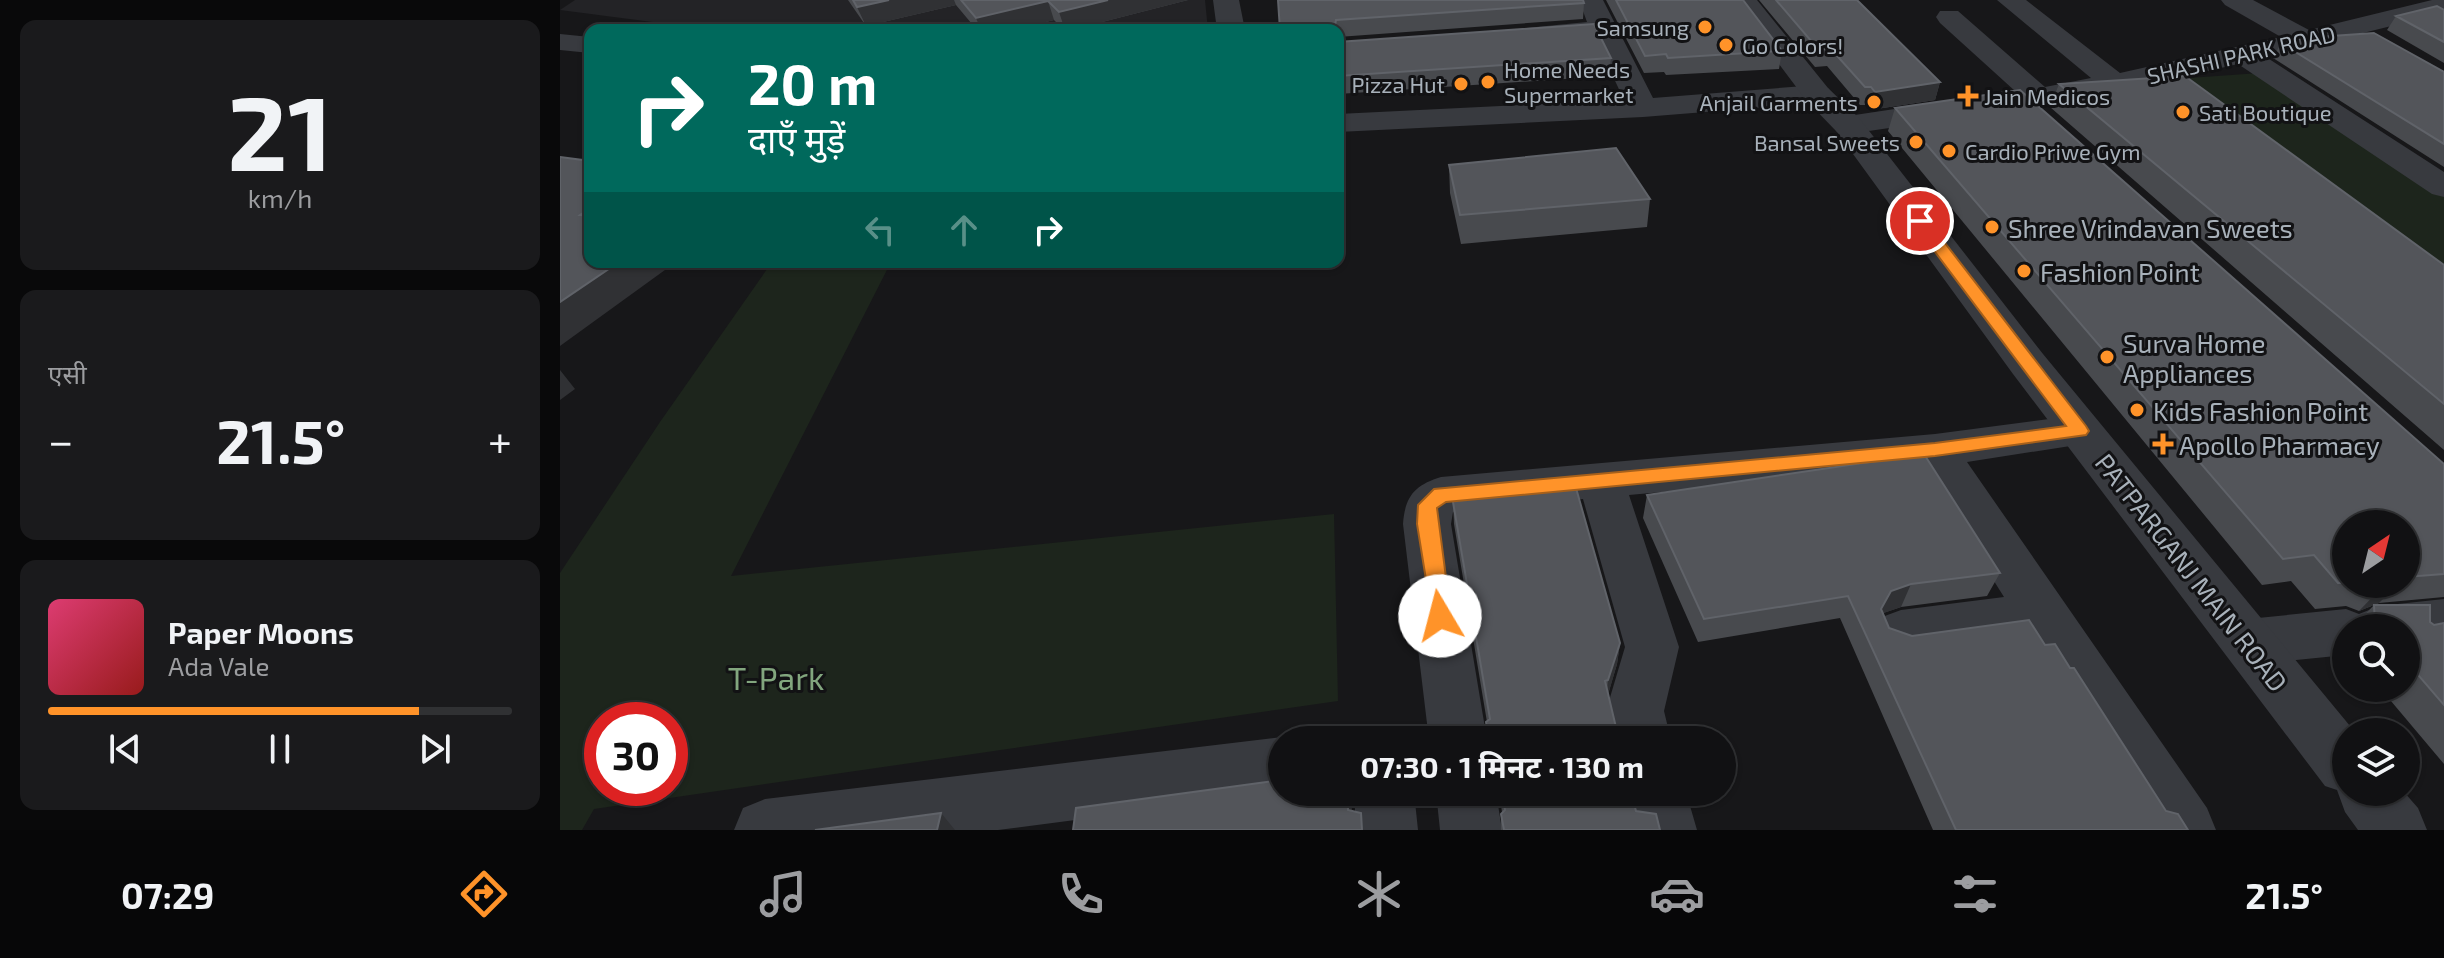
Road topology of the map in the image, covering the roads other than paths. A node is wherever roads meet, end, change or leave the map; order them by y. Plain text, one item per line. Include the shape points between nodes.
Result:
1 (1226, 0) edge
2 (1590, 0) edge
3 (1744, 0) edge
4 (2010, 0) edge
5 (2234, 0) edge
6 (2444, 5) edge
7 (2353, 14) edge
8 (1949, 17) dead end
9 (1230, 24) edge
10 (1604, 29) junction
11 (1510, 35) edge
12 (2307, 40) junction
13 (560, 42) edge
14 (584, 44) edge
15 (2394, 49) edge
16 (2244, 55) junction
17 (2165, 73) junction
18 (2115, 83) junction
19 (1817, 94) junction
20 (2029, 99) junction
21 (2203, 101) edge
22 (1643, 108) junction
23 (1344, 123) edge
24 (1848, 125) junction
25 (2054, 132) edge
26 (2444, 187) edge
27 (2080, 431) junction
28 (1935, 450) junction
29 (1601, 480) junction
30 (2043, 614) junction
31 (2444, 621) edge
32 (2420, 624) edge
33 (1901, 633) edge
34 (2332, 633) edge
35 (2248, 642) junction
36 (1456, 726) edge
37 (1639, 726) edge
38 (2332, 748) edge
39 (1268, 767) edge
40 (1385, 806) edge
41 (1468, 806) edge
42 (1660, 806) edge
43 (2377, 806) edge
44 (765, 830) edge
45 (1387, 830) edge
46 (1471, 830) edge
47 (1666, 830) edge
48 (2185, 830) edge
49 (2396, 830) edge

1 - 9 street
2 - 10 street
3 - 19 street, PATPARGANJ MAIN ROAD
4 - 18 street
5 - 12 street
6 - 7 street, SHASHI PARK ROAD via 2386,19
7 - 12 street, SHASHI PARK ROAD
7 - 15 street
8 - 20 street
10 - 11 street
10 - 22 street
12 - 16 street, SHASHI PARK ROAD
13 - 14 street
16 - 17 street, SHASHI PARK ROAD
16 - 26 street
17 - 18 street, SHASHI PARK ROAD
17 - 21 street
18 - 20 street, SHASHI PARK ROAD
19 - 22 street
19 - 24 street, PATPARGANJ MAIN ROAD
20 - 24 street, SHASHI PARK ROAD
20 - 25 street
22 - 23 street
24 - 27 street, PATPARGANJ MAIN ROAD
27 - 28 street
27 - 35 street, PATPARGANJ MAIN ROAD
28 - 29 street
28 - 30 street
29 - 36 street via 1441,495 1428,505
29 - 37 street via 1652,647 1635,711
30 - 33 street
30 - 48 street
31 - 32 street
34 - 35 street
35 - 38 street, PATPARGANJ MAIN ROAD
39 - 44 street
40 - 45 street
41 - 46 street
42 - 47 street
43 - 49 street

